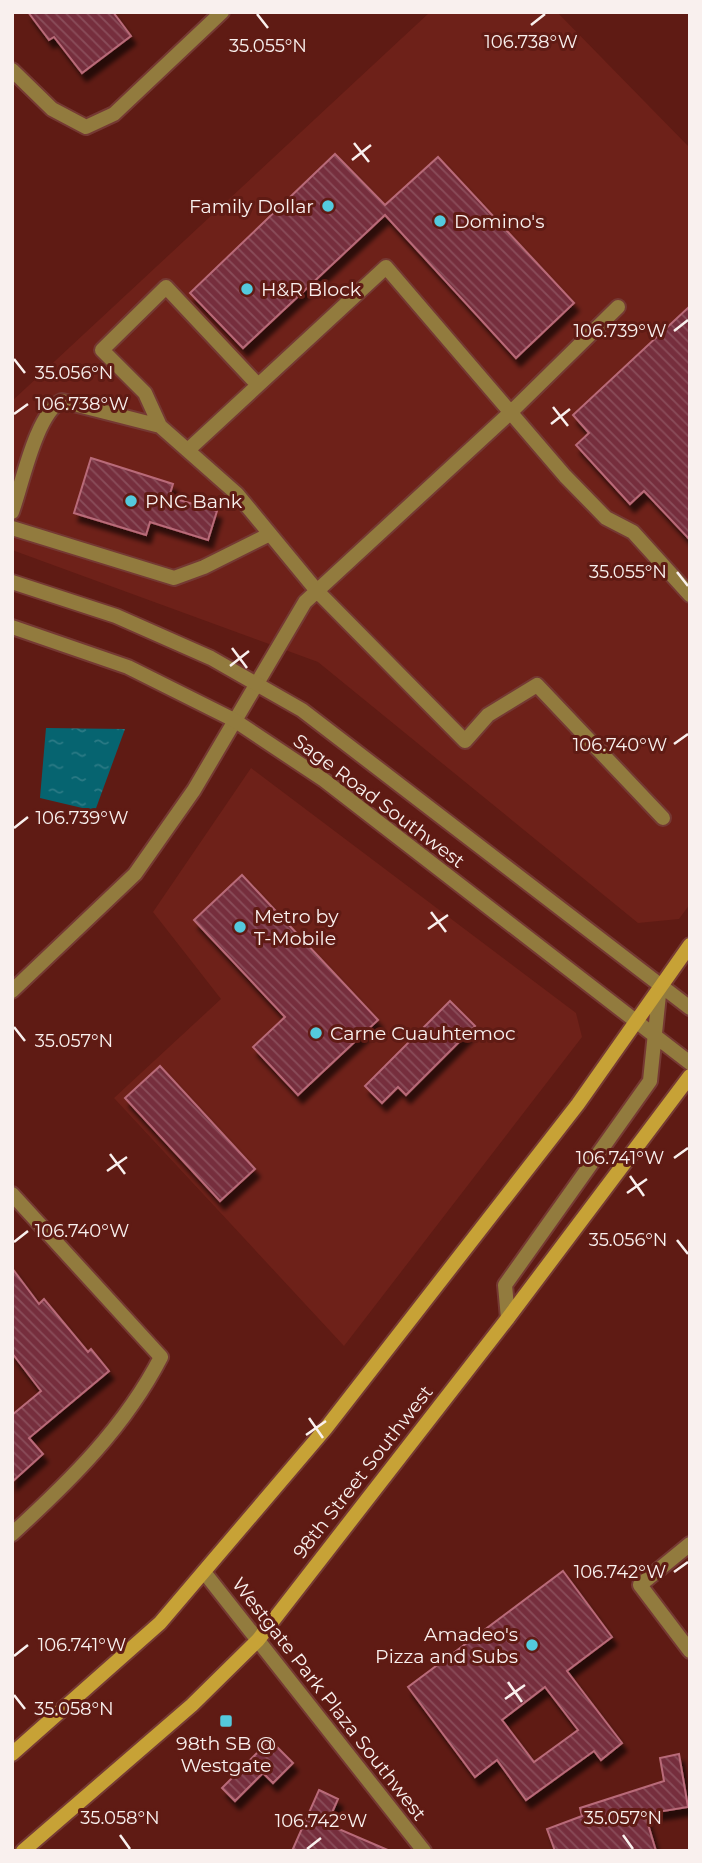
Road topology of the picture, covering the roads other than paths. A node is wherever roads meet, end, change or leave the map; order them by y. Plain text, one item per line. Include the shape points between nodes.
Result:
1 (222, 12) edge
2 (12, 70) edge
3 (618, 307) dead end
4 (257, 384) junction
5 (511, 412) junction
6 (160, 426) junction
7 (188, 450) junction
8 (12, 512) edge
9 (12, 528) edge
10 (270, 534) junction
11 (12, 582) edge
12 (317, 591) junction
13 (690, 595) edge
14 (12, 627) edge
15 (256, 682) junction
16 (234, 720) junction
17 (663, 818) dead end
18 (690, 945) edge
19 (660, 984) junction
20 (12, 991) edge
21 (690, 1008) edge
22 (634, 1021) junction
23 (655, 1037) junction
24 (690, 1063) edge
25 (690, 1076) edge
26 (12, 1194) edge
27 (508, 1318) junction
28 (12, 1534) edge
29 (690, 1544) edge
30 (204, 1572) junction
31 (258, 1640) junction
32 (690, 1651) edge
33 (12, 1754) edge
34 (23, 1851) edge
35 (424, 1851) edge

1 - 2 street via 114,114 86,127 52,109
3 - 5 street
4 - 5 street via 386,267
4 - 6 street via 166,287 102,350 145,393
4 - 7 street
5 - 12 street
5 - 13 street via 606,518 633,532
6 - 7 street
6 - 8 street via 62,401 52,406
7 - 10 street via 237,494
9 - 10 street via 174,578
10 - 12 street
11 - 15 street, Sage Road Southwest via 116,616
12 - 15 street via 305,602
12 - 17 street via 465,741 488,715 537,685
14 - 16 street, Sage Road Southwest via 128,667
15 - 16 street
15 - 19 street, Sage Road Southwest via 333,732
16 - 20 street via 194,790 135,874
16 - 22 street, Sage Road Southwest via 324,780
18 - 19 main road
19 - 21 street, Sage Road Southwest
19 - 22 main road
19 - 23 street
22 - 23 street, Sage Road Southwest
22 - 30 main road via 578,1104 335,1417
23 - 24 street, Sage Road Southwest
23 - 27 street via 650,1081 505,1285
25 - 27 main road, 98th Street Southwest
26 - 28 street via 161,1357 141,1395 70,1481
27 - 31 main road, 98th Street Southwest
29 - 32 street via 640,1585
30 - 31 street, Westgate Park Plaza Southwest
30 - 33 main road via 160,1623
31 - 34 main road, 98th Street Southwest via 192,1704
31 - 35 street, Westgate Park Plaza Southwest

